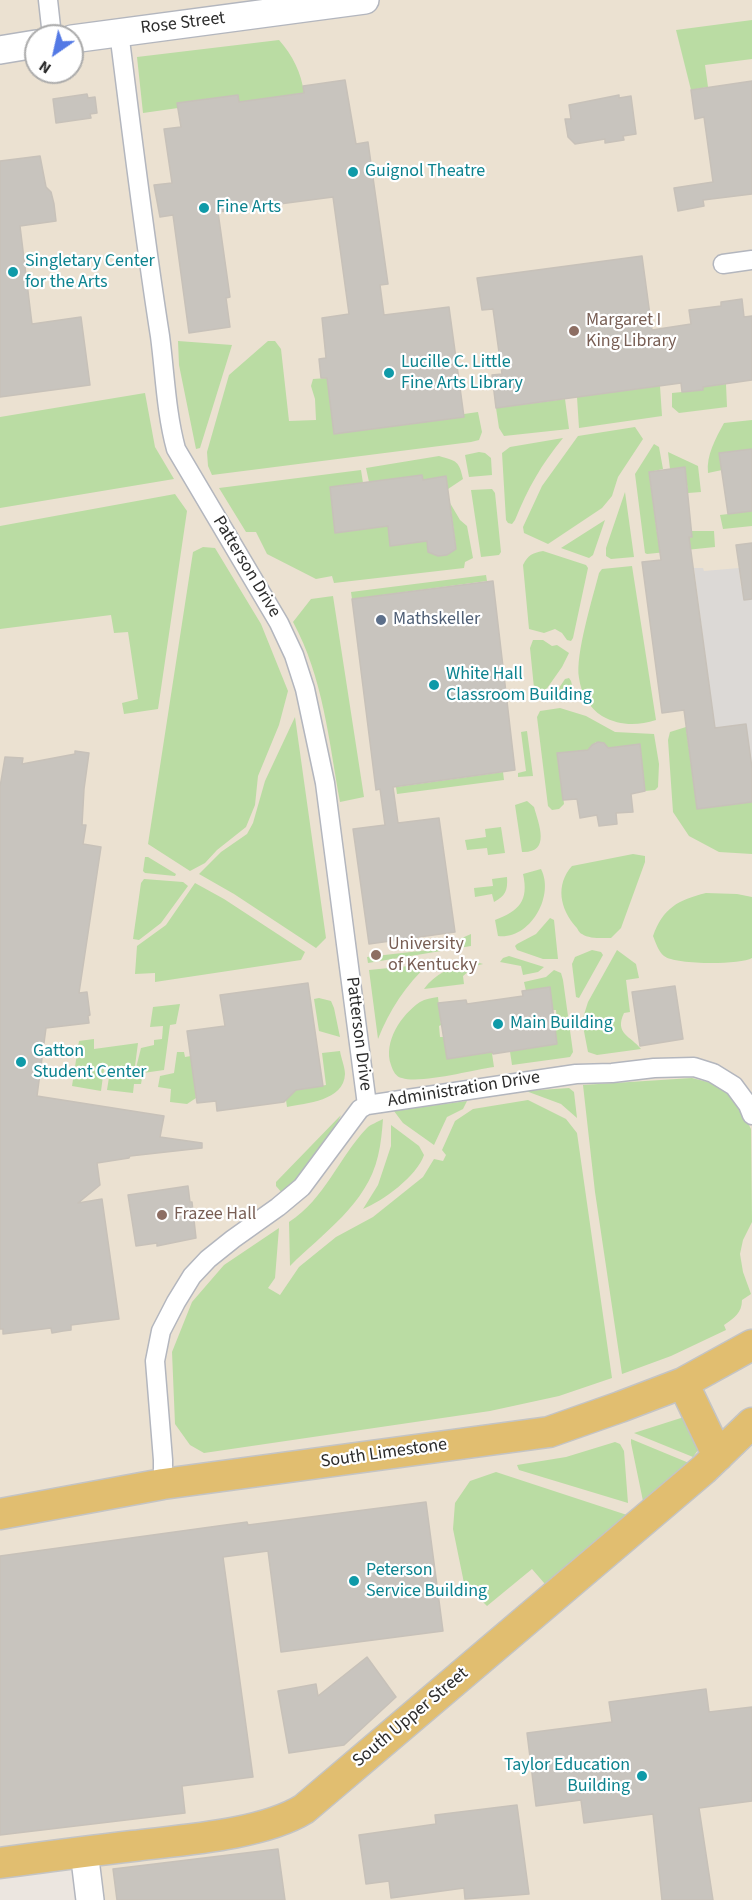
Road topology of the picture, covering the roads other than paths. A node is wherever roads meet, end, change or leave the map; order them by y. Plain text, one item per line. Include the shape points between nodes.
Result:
1 (48, 0) edge
2 (365, 0) edge
3 (51, 24) edge
4 (119, 33) junction
5 (84, 37) edge
6 (24, 46) edge
7 (0, 50) edge
8 (752, 260) edge
9 (723, 264) dead end
10 (367, 1105) junction
11 (752, 1115) edge
12 (752, 1345) edge
13 (683, 1383) junction
14 (752, 1423) edge
15 (718, 1456) junction
16 (163, 1484) junction
17 (0, 1514) edge
18 (84, 1851) junction
19 (0, 1863) edge
20 (90, 1900) edge

1 - 3 street
2 - 4 street, Rose Street
4 - 5 street, Rose Street
4 - 10 street, Patterson Drive via 169,427 176,449 279,623 305,689 325,783
6 - 7 street
8 - 9 street
10 - 11 street, Administration Drive via 576,1074 694,1067 734,1086
10 - 16 street, Administration Drive via 302,1187 208,1259 176,1302 161,1331 155,1361
12 - 13 main road, South Limestone
13 - 15 main road
13 - 16 main road, South Limestone via 549,1432
14 - 15 main road, South Upper Street
15 - 18 main road, South Upper Street via 297,1813 273,1823 215,1835
16 - 17 main road, South Limestone
18 - 19 main road, South Upper Street
18 - 20 street

